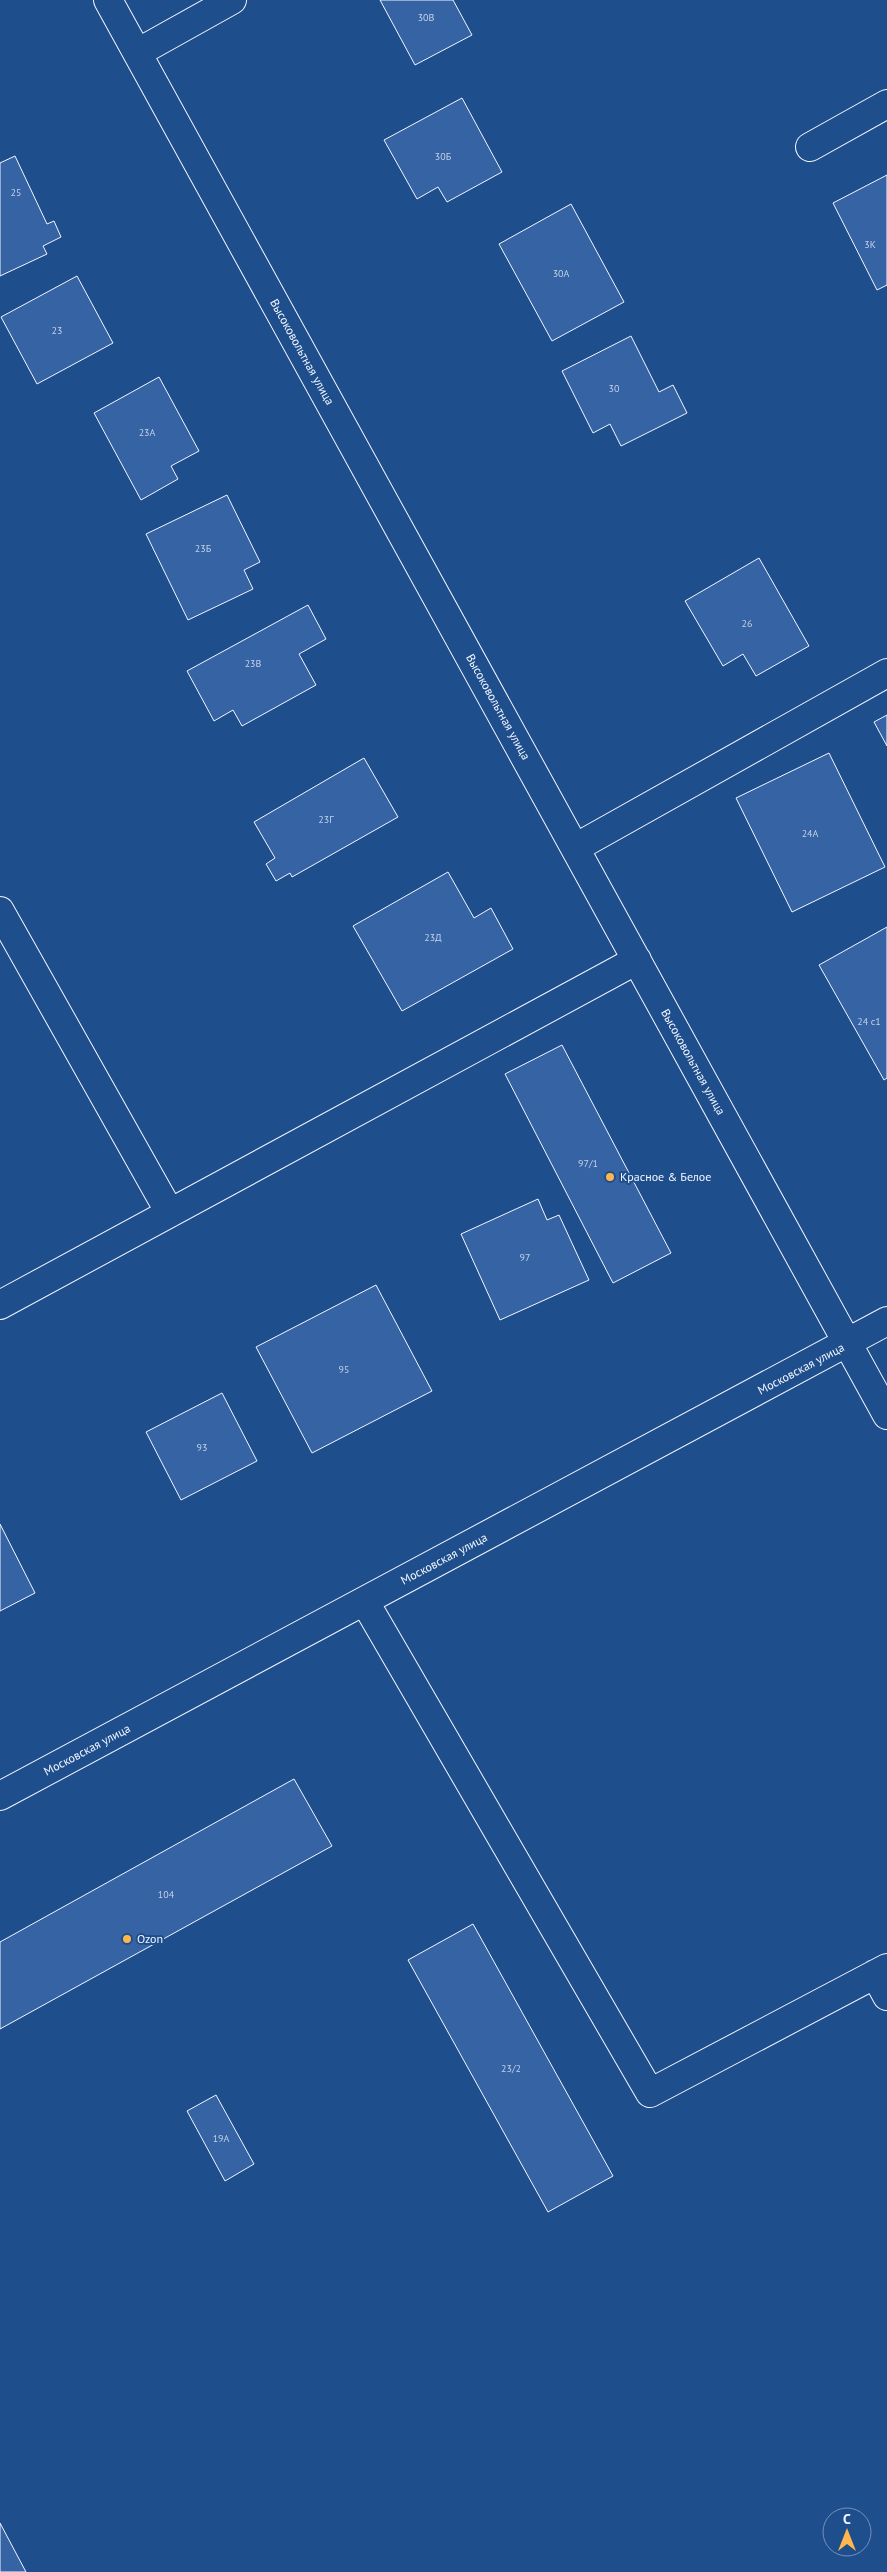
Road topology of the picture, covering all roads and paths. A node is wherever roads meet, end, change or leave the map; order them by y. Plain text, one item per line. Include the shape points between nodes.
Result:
1 (108, 0) edge
2 (232, 0) edge
3 (137, 53) junction
4 (887, 104) edge
5 (810, 147) dead end
6 (887, 672) edge
7 (575, 848) junction
8 (0, 911) edge
9 (637, 960) junction
10 (170, 1213) junction
11 (0, 1305) edge
12 (887, 1321) edge
13 (848, 1344) junction
14 (887, 1415) edge
15 (365, 1602) junction
16 (0, 1796) edge
17 (883, 1979) edge

1 - 3 street, Высоковольтная улица
2 - 3 street
3 - 7 street, Высоковольтная улица
4 - 5 street
6 - 7 street
7 - 9 street, Высоковольтная улица
8 - 10 street
9 - 10 street
9 - 13 street, Высоковольтная улица
10 - 11 street
12 - 13 street, Московская улица
13 - 14 street, Высоковольтная улица
13 - 15 street, Московская улица
15 - 16 street, Московская улица
15 - 17 street via 650,2094

